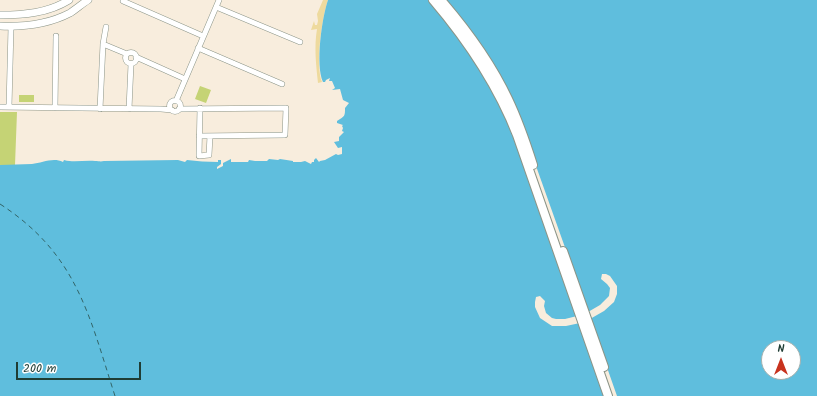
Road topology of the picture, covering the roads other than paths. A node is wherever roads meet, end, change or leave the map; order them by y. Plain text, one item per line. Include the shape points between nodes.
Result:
1 (69, 0) edge
2 (88, 0) edge
3 (219, 0) edge
4 (433, 0) edge
5 (441, 0) edge
6 (123, 1) edge
7 (216, 7) junction
8 (0, 15) edge
9 (0, 26) edge
10 (11, 27) junction
11 (106, 27) dead end
12 (56, 36) dead end
13 (203, 36) junction
14 (300, 42) dead end
15 (103, 44) junction
16 (198, 48) junction
17 (127, 54) junction
18 (136, 57) junction
19 (131, 64) junction
20 (185, 79) junction
21 (282, 84) dead end
22 (176, 100) junction
23 (170, 103) junction
24 (0, 107) edge
25 (10, 107) junction
26 (55, 108) junction
27 (200, 108) junction
28 (100, 109) junction
29 (130, 109) junction
30 (160, 109) junction
31 (179, 109) junction
32 (172, 110) junction
33 (199, 136) junction
34 (210, 136) junction
35 (608, 396) edge
36 (614, 396) edge

1 - 8 main road via 48,10 31,14
2 - 10 main road via 69,13 43,23
3 - 7 street
4 - 35 main road via 471,48 503,102 517,135
5 - 36 main road via 476,45 508,99
6 - 13 street
7 - 13 street
7 - 14 street
9 - 10 main road
10 - 25 street
11 - 15 street
12 - 26 street
13 - 16 street
15 - 17 street
15 - 28 street
16 - 20 street
16 - 21 street
17 - 18 street via 131,53
17 - 19 street via 126,61
18 - 19 street
18 - 20 street
19 - 29 street
20 - 22 street
22 - 23 street
22 - 31 street via 180,104
23 - 30 street
23 - 32 street
24 - 25 street
25 - 26 street
26 - 28 street
27 - 31 street
27 - 33 street
27 - 34 street via 286,108 286,135
28 - 29 street
29 - 30 street
30 - 32 street
31 - 32 street
33 - 34 street
33 - 34 street via 199,156 209,155

